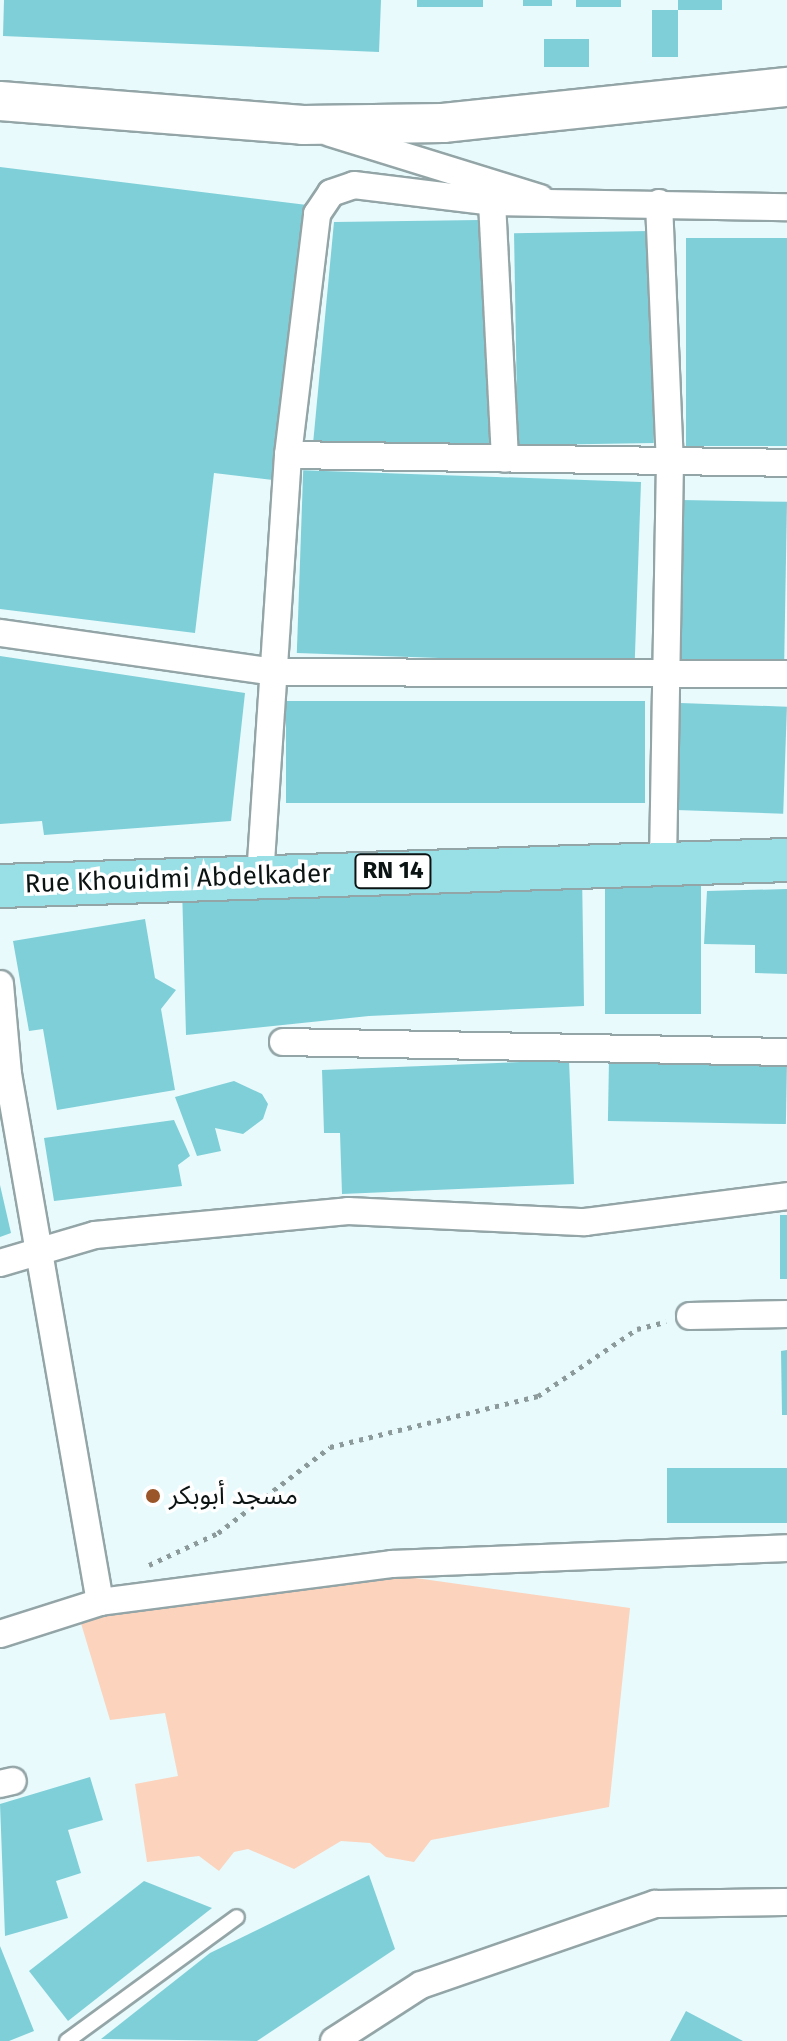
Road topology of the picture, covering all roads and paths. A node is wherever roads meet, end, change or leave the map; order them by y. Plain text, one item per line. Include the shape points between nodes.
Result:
1 (787, 87) edge
2 (0, 101) edge
3 (303, 125) junction
4 (492, 202) junction
5 (545, 203) junction
6 (659, 203) junction
7 (787, 207) edge
8 (288, 455) junction
9 (505, 459) junction
10 (670, 461) junction
11 (787, 463) edge
12 (0, 633) edge
13 (273, 672) junction
14 (664, 673) junction
15 (787, 674) edge
16 (663, 860) junction
17 (787, 860) edge
18 (260, 877) junction
19 (0, 886) edge
20 (0, 984) edge
21 (283, 1042) dead end
22 (787, 1052) edge
23 (4, 1076) edge
24 (787, 1196) edge
25 (40, 1250) junction
26 (0, 1263) edge
27 (787, 1314) edge
28 (690, 1316) joint
29 (787, 1548) edge
30 (97, 1589) junction
31 (0, 1634) edge
32 (787, 1902) edge
33 (237, 1917) dead end
34 (67, 2041) edge
35 (334, 2041) edge

1 - 3 street via 443,123
2 - 3 street
3 - 5 street via 530,190
4 - 5 street
4 - 8 street via 354,185 331,193 317,214
4 - 9 street
5 - 6 street
6 - 7 street
6 - 10 street
8 - 9 street
8 - 13 street
9 - 10 street
10 - 11 street
10 - 14 street
12 - 13 street
13 - 14 street
13 - 18 street
14 - 15 street
14 - 16 street
16 - 17 main road, Rue Khouidmi Abdelkader / RN 14
16 - 18 main road, Rue Khouidmi Abdelkader / RN 14
18 - 19 main road, Rue Khouidmi Abdelkader / RN 14
20 - 23 street
21 - 22 street
23 - 25 street
24 - 25 street via 585,1222 348,1211 95,1235
25 - 26 street
25 - 30 street
27 - 28 street
28 - 30 path via 637,1329 538,1396 330,1447 218,1533
29 - 30 street via 392,1564
30 - 31 street
32 - 35 street via 655,1904 421,1985
33 - 34 lane

